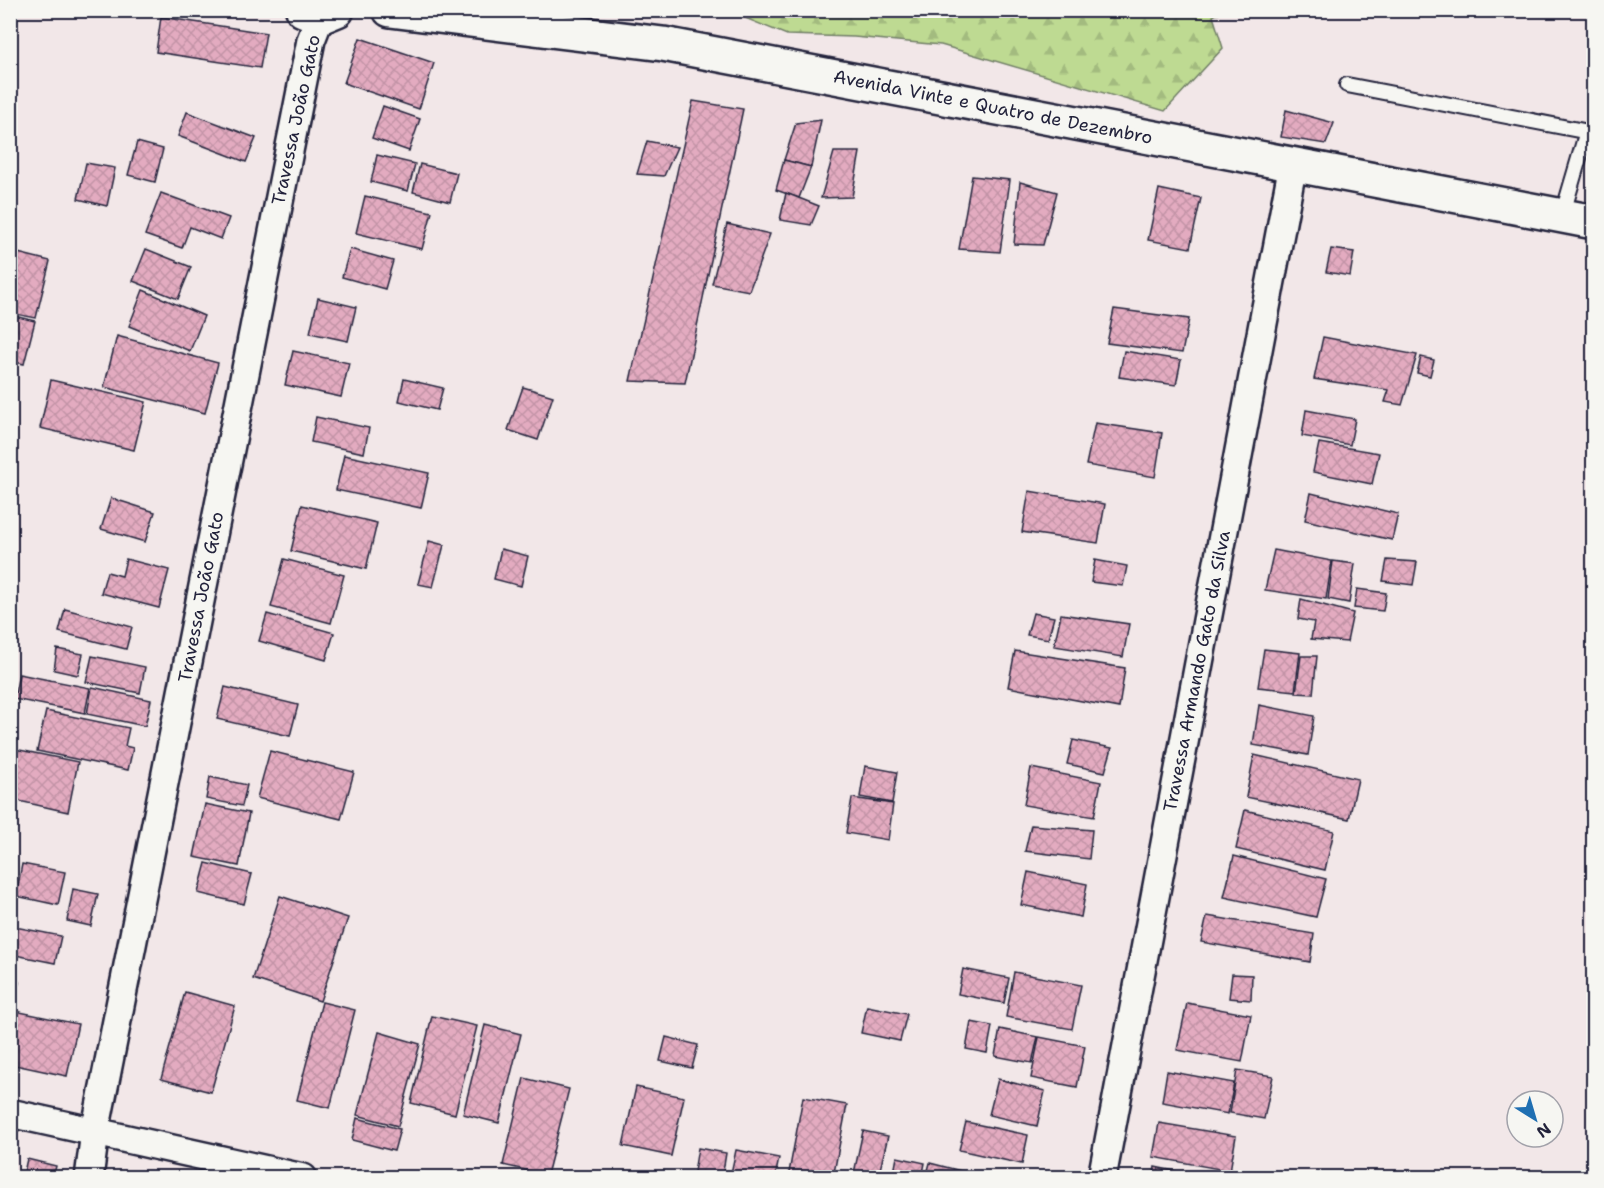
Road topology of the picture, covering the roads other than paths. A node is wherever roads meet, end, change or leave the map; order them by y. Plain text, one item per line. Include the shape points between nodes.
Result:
1 (390, 10) edge
2 (320, 13) edge
3 (1347, 85) dead end
4 (1590, 132) edge
5 (1293, 164) junction
6 (1578, 219) edge
7 (10, 1113) edge
8 (95, 1131) junction
9 (89, 1178) edge
10 (303, 1178) edge
11 (1102, 1178) edge

1 - 5 street, Avenida Vinte e Quatro de Dezembro via 663,44
2 - 8 street, Travessa João Gato via 311,40
3 - 4 lane
4 - 6 lane
5 - 6 street, Avenida Vinte e Quatro de Dezembro
5 - 11 street, Travessa Armando Gato da Silva
7 - 8 street
8 - 9 street, Travessa João Gato
8 - 10 street

